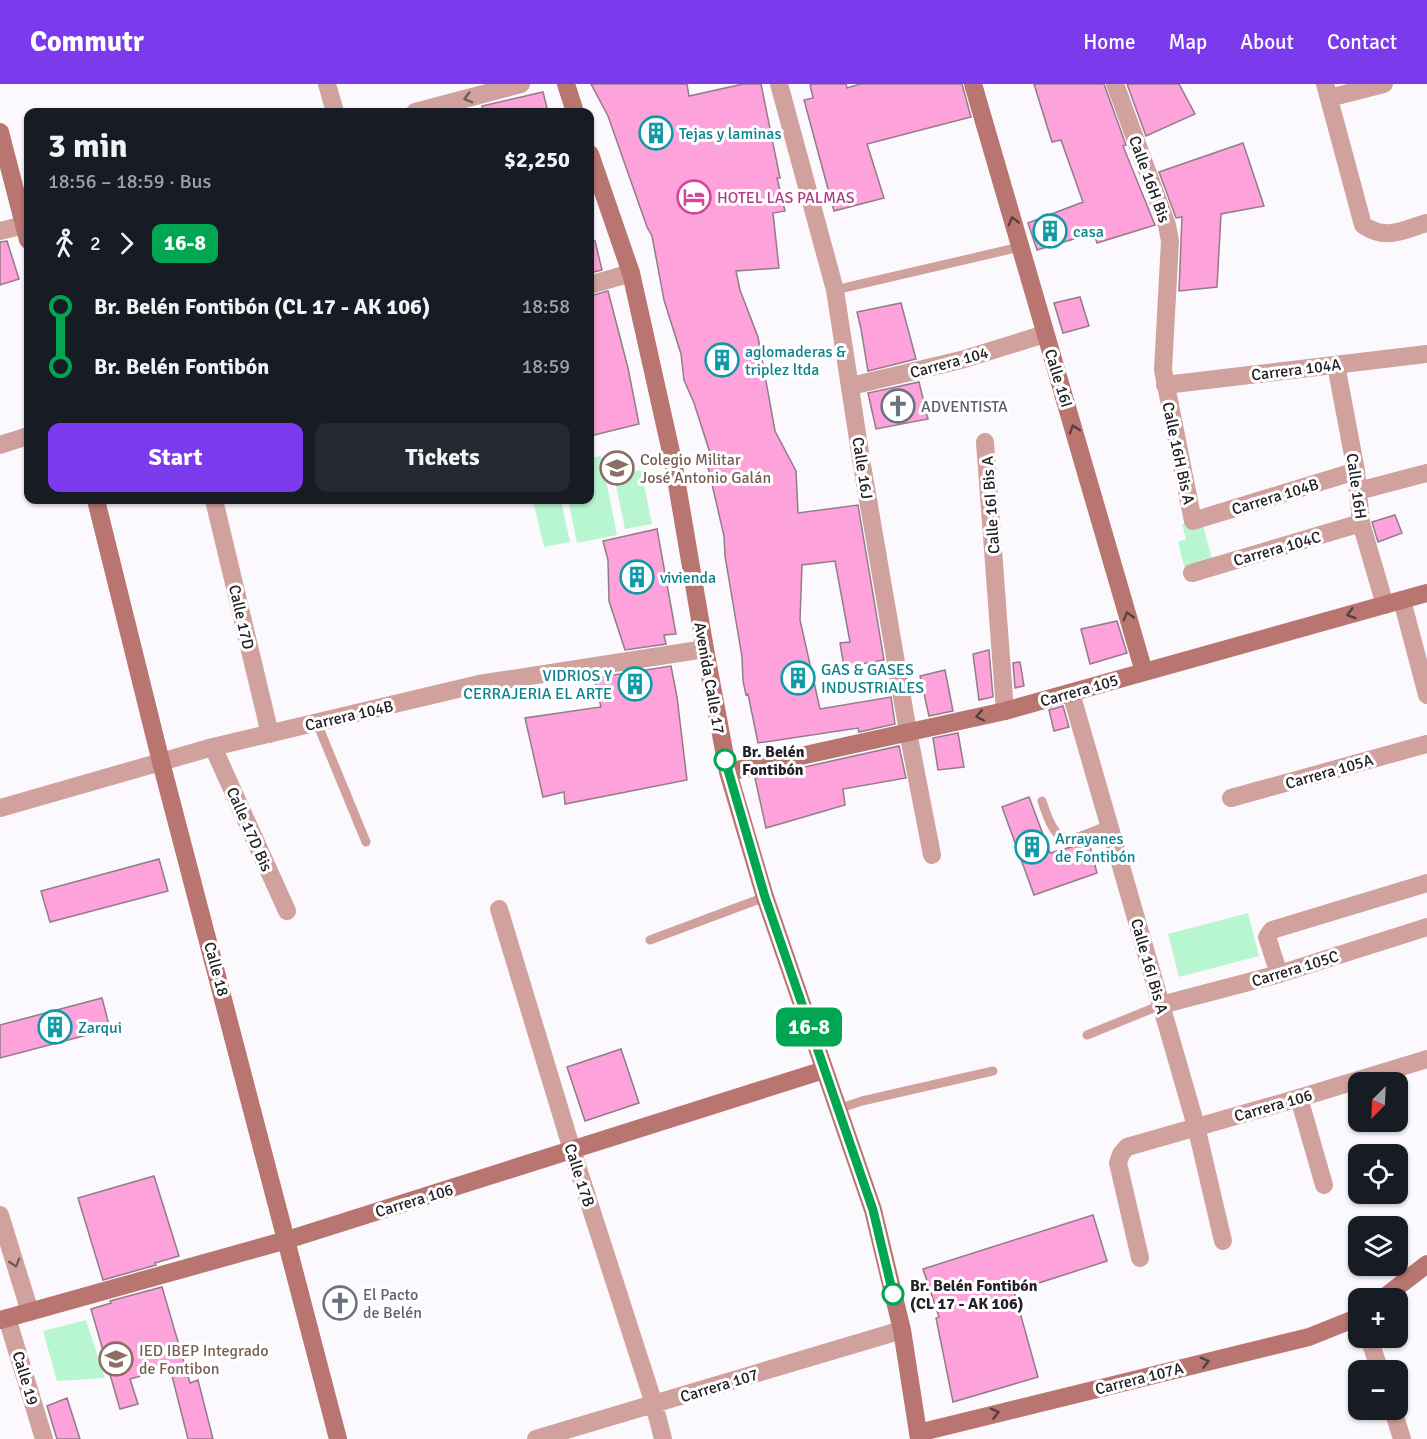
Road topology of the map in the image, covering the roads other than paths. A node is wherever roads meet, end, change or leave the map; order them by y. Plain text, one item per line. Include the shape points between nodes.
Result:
1 (327, 84) edge
2 (521, 84) edge
3 (566, 84) edge
4 (779, 84) edge
5 (973, 84) edge
6 (1115, 84) edge
7 (1384, 84) edge
8 (1327, 91) edge
9 (334, 108) edge
10 (430, 108) edge
11 (574, 108) edge
12 (0, 132) edge
13 (594, 166) edge
14 (24, 218) edge
15 (1427, 223) edge
16 (24, 229) edge
17 (0, 231) edge
18 (1020, 247) junction
19 (631, 273) junction
20 (594, 284) edge
21 (836, 290) junction
22 (1045, 334) junction
23 (1427, 354) edge
24 (1336, 365) junction
25 (1165, 385) junction
26 (852, 386) junction
27 (24, 437) edge
28 (985, 442) dead end
29 (0, 445) edge
30 (1356, 471) junction
31 (1427, 473) edge
32 (1358, 491) junction
33 (97, 504) edge
34 (215, 504) edge
35 (1193, 521) joint
36 (1361, 523) junction
37 (1192, 573) dead end
38 (1427, 592) edge
39 (1393, 602) junction
40 (705, 649) junction
41 (1144, 672) junction
42 (1071, 693) junction
43 (1427, 695) edge
44 (1005, 711) junction
45 (317, 723) junction
46 (908, 732) junction
47 (270, 734) junction
48 (1427, 744) edge
49 (213, 747) junction
50 (161, 762) junction
51 (728, 772) junction
52 (1231, 798) dead end
53 (1042, 801) dead end
54 (0, 808) edge
55 (1109, 825) junction
56 (366, 842) dead end
57 (932, 855) dead end
58 (1427, 883) edge
59 (765, 897) junction
60 (499, 909) dead end
61 (287, 911) dead end
62 (1427, 927) edge
63 (650, 940) dead end
64 (1279, 974) junction
65 (1161, 1005) junction
66 (1086, 1035) dead end
67 (1427, 1059) edge
68 (824, 1070) junction
69 (993, 1071) dead end
70 (1299, 1098) junction
71 (837, 1109) junction
72 (1196, 1126) junction
73 (572, 1150) junction
74 (1324, 1185) dead end
75 (0, 1215) edge
76 (287, 1240) junction
77 (1223, 1241) dead end
78 (1140, 1258) dead end
79 (1427, 1264) edge
80 (1396, 1288) edge
81 (30, 1312) junction
82 (4, 1319) edge
83 (1348, 1321) edge
84 (902, 1330) junction
85 (654, 1404) junction
86 (1396, 1420) edge
87 (918, 1436) edge
88 (44, 1439) edge
89 (338, 1439) edge
90 (536, 1439) edge
91 (663, 1439) edge
92 (1402, 1439) edge

1 - 9 street
2 -> 10 street
3 - 11 street
4 - 21 street, Calle 16J
18 -> 5 street, Calle 16I
6 - 25 street, Calle 16H Bis via 1170,241
7 - 8 street
8 - 15 street via 1363,225 1386,235
12 - 14 street
13 - 19 street, Avenida Calle 17
16 - 17 street
18 - 21 lane
18 - 22 street, Calle 16I
19 - 20 street
19 - 40 street, Avenida Calle 17 via 673,461
21 - 26 street, Calle 16J
22 - 26 street, Carrera 104 via 961,360
41 -> 22 street, Calle 16I
23 - 24 street, Carrera 104A
24 - 25 street, Carrera 104A
24 - 30 street, Calle 16H
25 - 35 street, Calle 16H Bis A
26 - 46 street, Calle 16J
27 - 29 street
28 - 44 street, Calle 16I Bis A
30 - 32 street, Calle 16H
30 - 35 street, Carrera 104B
31 - 32 street
32 - 36 street, Calle 16H
33 - 50 street, Calle 18
34 - 47 street, Calle 17D
36 - 37 street, Carrera 104C
36 - 39 street, Calle 16H
38 - 39 street, Carrera 105
39 -> 41 street, Carrera 105
39 - 43 street, Calle 16H
40 - 45 street, Carrera 104B via 479,684
40 - 51 street, Avenida Calle 17
41 - 42 street, Carrera 105
42 - 44 street, Carrera 105
42 - 55 street, Calle 16I Bis A
44 -> 46 street, Carrera 105
45 - 47 street, Carrera 104B
45 - 56 lane
46 - 51 street, Carrera 105
46 - 57 street, Calle 16J
47 - 49 street, Carrera 104B
48 - 52 street, Carrera 105A
49 - 50 street, Carrera 104B
49 - 61 street, Calle 17D Bis
50 - 54 street, Carrera 104B
50 - 76 street, Calle 18
51 - 59 street, Avenida Calle 17
53 - 55 lane via 1050,827 1058,836 1072,839
55 - 65 street, Calle 16I Bis A
58 - 64 street via 1272,930 1267,937
59 - 63 lane
59 - 68 street, Avenida Calle 17
60 - 73 street, Calle 17B
62 - 64 street, Carrera 105C
64 - 65 street, Carrera 105C
65 - 66 lane
65 - 72 street, Calle 16I Bis A
67 - 70 street, Carrera 106
68 - 71 street, Avenida Calle 17
68 - 73 street, Carrera 106
69 - 71 lane
70 - 72 street, Carrera 106
70 - 74 street
71 - 84 street, Avenida Calle 17 via 873,1210
72 - 77 street, Calle 16I Bis A
72 - 78 street, Carrera 106 via 1127,1146 1121,1154 1118,1163
73 - 76 street, Carrera 106
73 - 85 street, Calle 17B
75 -> 81 street
76 - 81 street, Carrera 106
76 - 89 street, Calle 18
79 - 80 street
81 - 82 street, Carrera 106
82 - 88 street, Calle 19
87 -> 83 street, Carrera 107A via 1309,1337
84 - 85 street, Carrera 107
84 - 87 street, Avenida Calle 17
85 - 90 street, Carrera 107
85 - 91 street, Calle 17B
86 - 92 street

